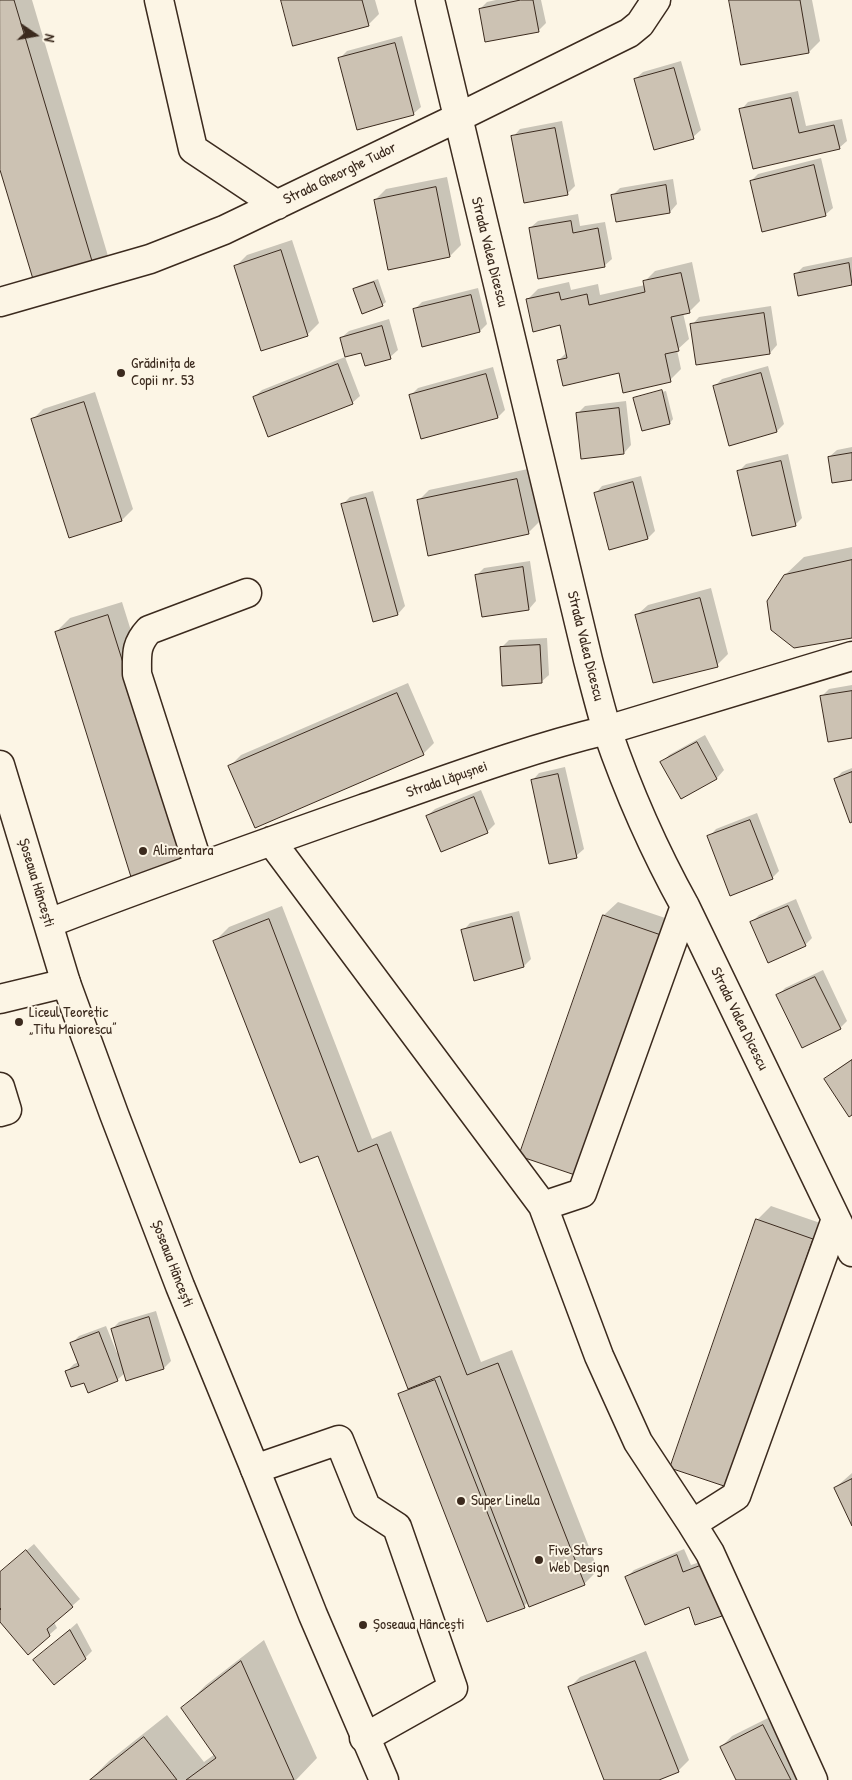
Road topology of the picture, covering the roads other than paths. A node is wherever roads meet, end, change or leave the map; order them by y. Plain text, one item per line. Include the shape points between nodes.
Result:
1 (160, 0) edge
2 (430, 0) edge
3 (656, 0) edge
4 (457, 118) junction
5 (277, 204) junction
6 (0, 302) edge
7 (247, 593) dead end
8 (852, 656) edge
9 (607, 730) junction
10 (0, 765) edge
11 (271, 842) junction
12 (199, 867) junction
13 (685, 906) junction
14 (49, 923) junction
15 (66, 983) junction
16 (0, 999) edge
17 (0, 1088) edge
18 (0, 1112) edge
19 (543, 1206) junction
20 (836, 1219) junction
21 (852, 1252) edge
22 (255, 1469) junction
23 (692, 1524) junction
24 (364, 1738) junction
25 (384, 1780) edge
26 (813, 1780) edge

1 - 5 street via 193,149
2 - 4 street, Strada Valea Dicescu
3 - 4 street, Strada Gheorghe Tudor via 640,24 629,33
4 - 5 street, Strada Gheorghe Tudor
4 - 9 street, Strada Valea Dicescu
5 - 6 street, Strada Gheorghe Tudor via 224,230 150,258
7 - 12 street via 149,630 140,639 137,654 137,674
8 - 9 street, Strada Lăpușnei
9 - 11 street, Strada Lăpușnei via 453,777
9 - 13 street, Strada Valea Dicescu via 638,807
10 - 14 street, Șoseaua Hâncești
11 - 12 street, Strada Lăpușnei
11 - 19 street
12 - 14 street, Strada Lăpușnei
13 - 19 street via 582,1193
13 - 20 street, Strada Valea Dicescu
14 - 15 street, Șoseaua Hâncești
15 - 16 street
15 - 22 street, Șoseaua Hâncești via 180,1286
17 - 18 street via 7,1110
19 - 23 street via 599,1356 634,1433
20 - 21 street, Strada Valea Dicescu
20 - 23 street via 736,1496
22 - 24 street, Șoseaua Hâncești
22 - 24 street via 339,1440 366,1507 398,1526 453,1688
23 - 26 street via 710,1553
24 - 25 street, Șoseaua Hâncești

